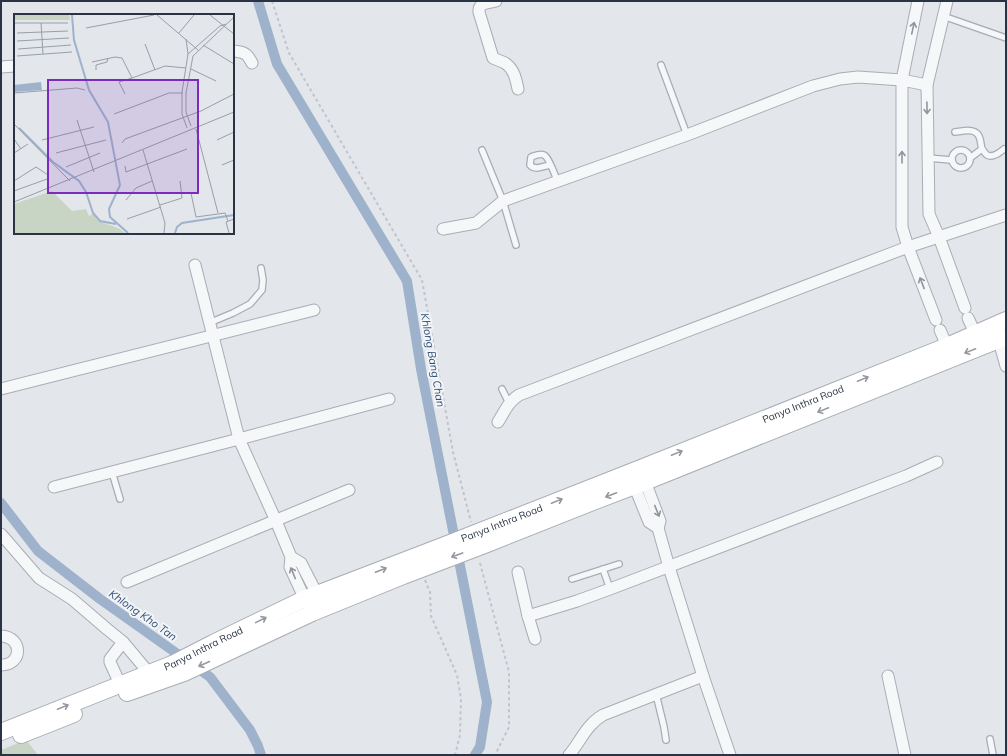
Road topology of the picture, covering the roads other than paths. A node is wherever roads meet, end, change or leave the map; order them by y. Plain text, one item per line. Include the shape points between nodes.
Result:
1 (496, 1) edge
2 (918, 1) edge
3 (947, 1) edge
4 (943, 16) junction
5 (1006, 38) edge
6 (234, 51) edge
7 (252, 63) dead end
8 (661, 65) dead end
9 (14, 66) edge
10 (1, 67) edge
11 (902, 80) junction
12 (927, 85) junction
13 (518, 89) dead end
14 (955, 132) dead end
15 (687, 135) junction
16 (982, 149) junction
17 (1004, 149) dead end
18 (482, 150) dead end
19 (928, 158) junction
20 (970, 158) junction
21 (951, 160) junction
22 (550, 165) dead end
23 (558, 182) junction
24 (503, 201) junction
25 (1006, 215) edge
26 (443, 229) dead end
27 (939, 237) junction
28 (516, 245) dead end
29 (908, 247) junction
30 (194, 265) dead end
31 (261, 268) dead end
32 (314, 310) dead end
33 (969, 320) junction
34 (209, 322) junction
35 (1001, 331) edge
36 (213, 336) junction
37 (947, 346) junction
38 (1006, 366) edge
39 (1, 389) edge
40 (502, 389) dead end
41 (389, 399) dead end
42 (509, 403) junction
43 (498, 422) dead end
44 (239, 439) junction
45 (937, 462) dead end
46 (112, 472) junction
47 (637, 477) junction
48 (54, 486) dead end
49 (350, 490) dead end
50 (120, 499) dead end
51 (276, 521) junction
52 (1, 534) edge
53 (619, 564) dead end
54 (669, 567) junction
55 (603, 569) junction
56 (518, 572) dead end
57 (572, 579) dead end
58 (127, 582) dead end
59 (610, 589) junction
60 (314, 603) junction
61 (528, 616) junction
62 (1, 636) edge
63 (534, 639) dead end
64 (123, 642) junction
65 (1, 665) edge
66 (178, 668) junction
67 (149, 673) junction
68 (703, 676) junction
69 (888, 676) dead end
70 (120, 684) junction
71 (656, 694) junction
72 (43, 721) junction
73 (1, 732) edge
74 (990, 738) dead end
75 (666, 740) dead end
76 (1, 743) edge
77 (569, 755) edge
78 (730, 755) edge
79 (905, 755) edge
80 (993, 755) edge

1 - 13 street via 481,5 479,12 493,58 510,67 516,76
11 -> 2 street
3 - 4 street
4 - 5 lane
4 - 12 street
6 - 7 street via 243,52
8 - 15 lane
9 - 10 street
11 - 12 street
11 - 15 street via 858,77 840,79 813,86
29 -> 11 street via 902,227
12 -> 19 street
14 - 16 lane via 977,132
15 - 23 street
16 - 17 lane via 987,155 998,154
16 - 20 lane
18 - 24 lane
19 - 21 lane
19 - 27 street via 929,214
20 - 21 lane via 968,165 962,168 955,166
20 - 21 lane via 967,152 960,150 954,153
22 - 23 lane
23 - 24 street
24 - 26 street via 476,223
24 - 28 lane
25 - 27 street
27 - 29 street
27 - 33 street
37 -> 29 street
29 - 42 street via 519,395
30 - 34 street
31 - 34 lane via 262,290 250,304
32 - 36 street
33 - 35 main road, Panya Inthra Road
33 - 37 main road, Panya Inthra Road
34 - 36 street
35 - 38 street
35 -> 47 main road, Panya Inthra Road
36 - 39 street
36 - 44 street
47 -> 37 main road, Panya Inthra Road
40 - 42 lane
41 - 44 street
42 - 43 street
44 - 46 street
44 - 51 street
45 - 54 street
46 - 48 street
46 - 50 lane
47 - 54 street via 660,521 658,528
47 - 60 main road, Panya Inthra Road via 480,532 425,562
49 - 51 street
51 - 58 street
51 - 60 street via 291,557 290,567
52 - 64 street via 39,578 72,599
53 - 55 lane
54 - 59 street
54 - 68 street
55 - 57 lane
55 - 59 lane
56 - 61 street
59 - 61 street
60 - 66 main road, Panya Inthra Road
61 - 63 street
62 - 65 street via 11,638 18,651 15,660
64 - 67 street
64 - 70 street via 110,659
66 - 67 main road, Panya Inthra Road
66 - 72 main road, Panya Inthra Road via 128,693
67 - 70 main road, Panya Inthra Road
68 - 71 street
68 - 78 street
69 - 79 street
72 -> 70 main road, Panya Inthra Road
71 - 75 lane
71 - 77 street via 595,719
72 - 73 main road, Panya Inthra Road
72 - 76 main road, Panya Inthra Road
74 - 80 lane

